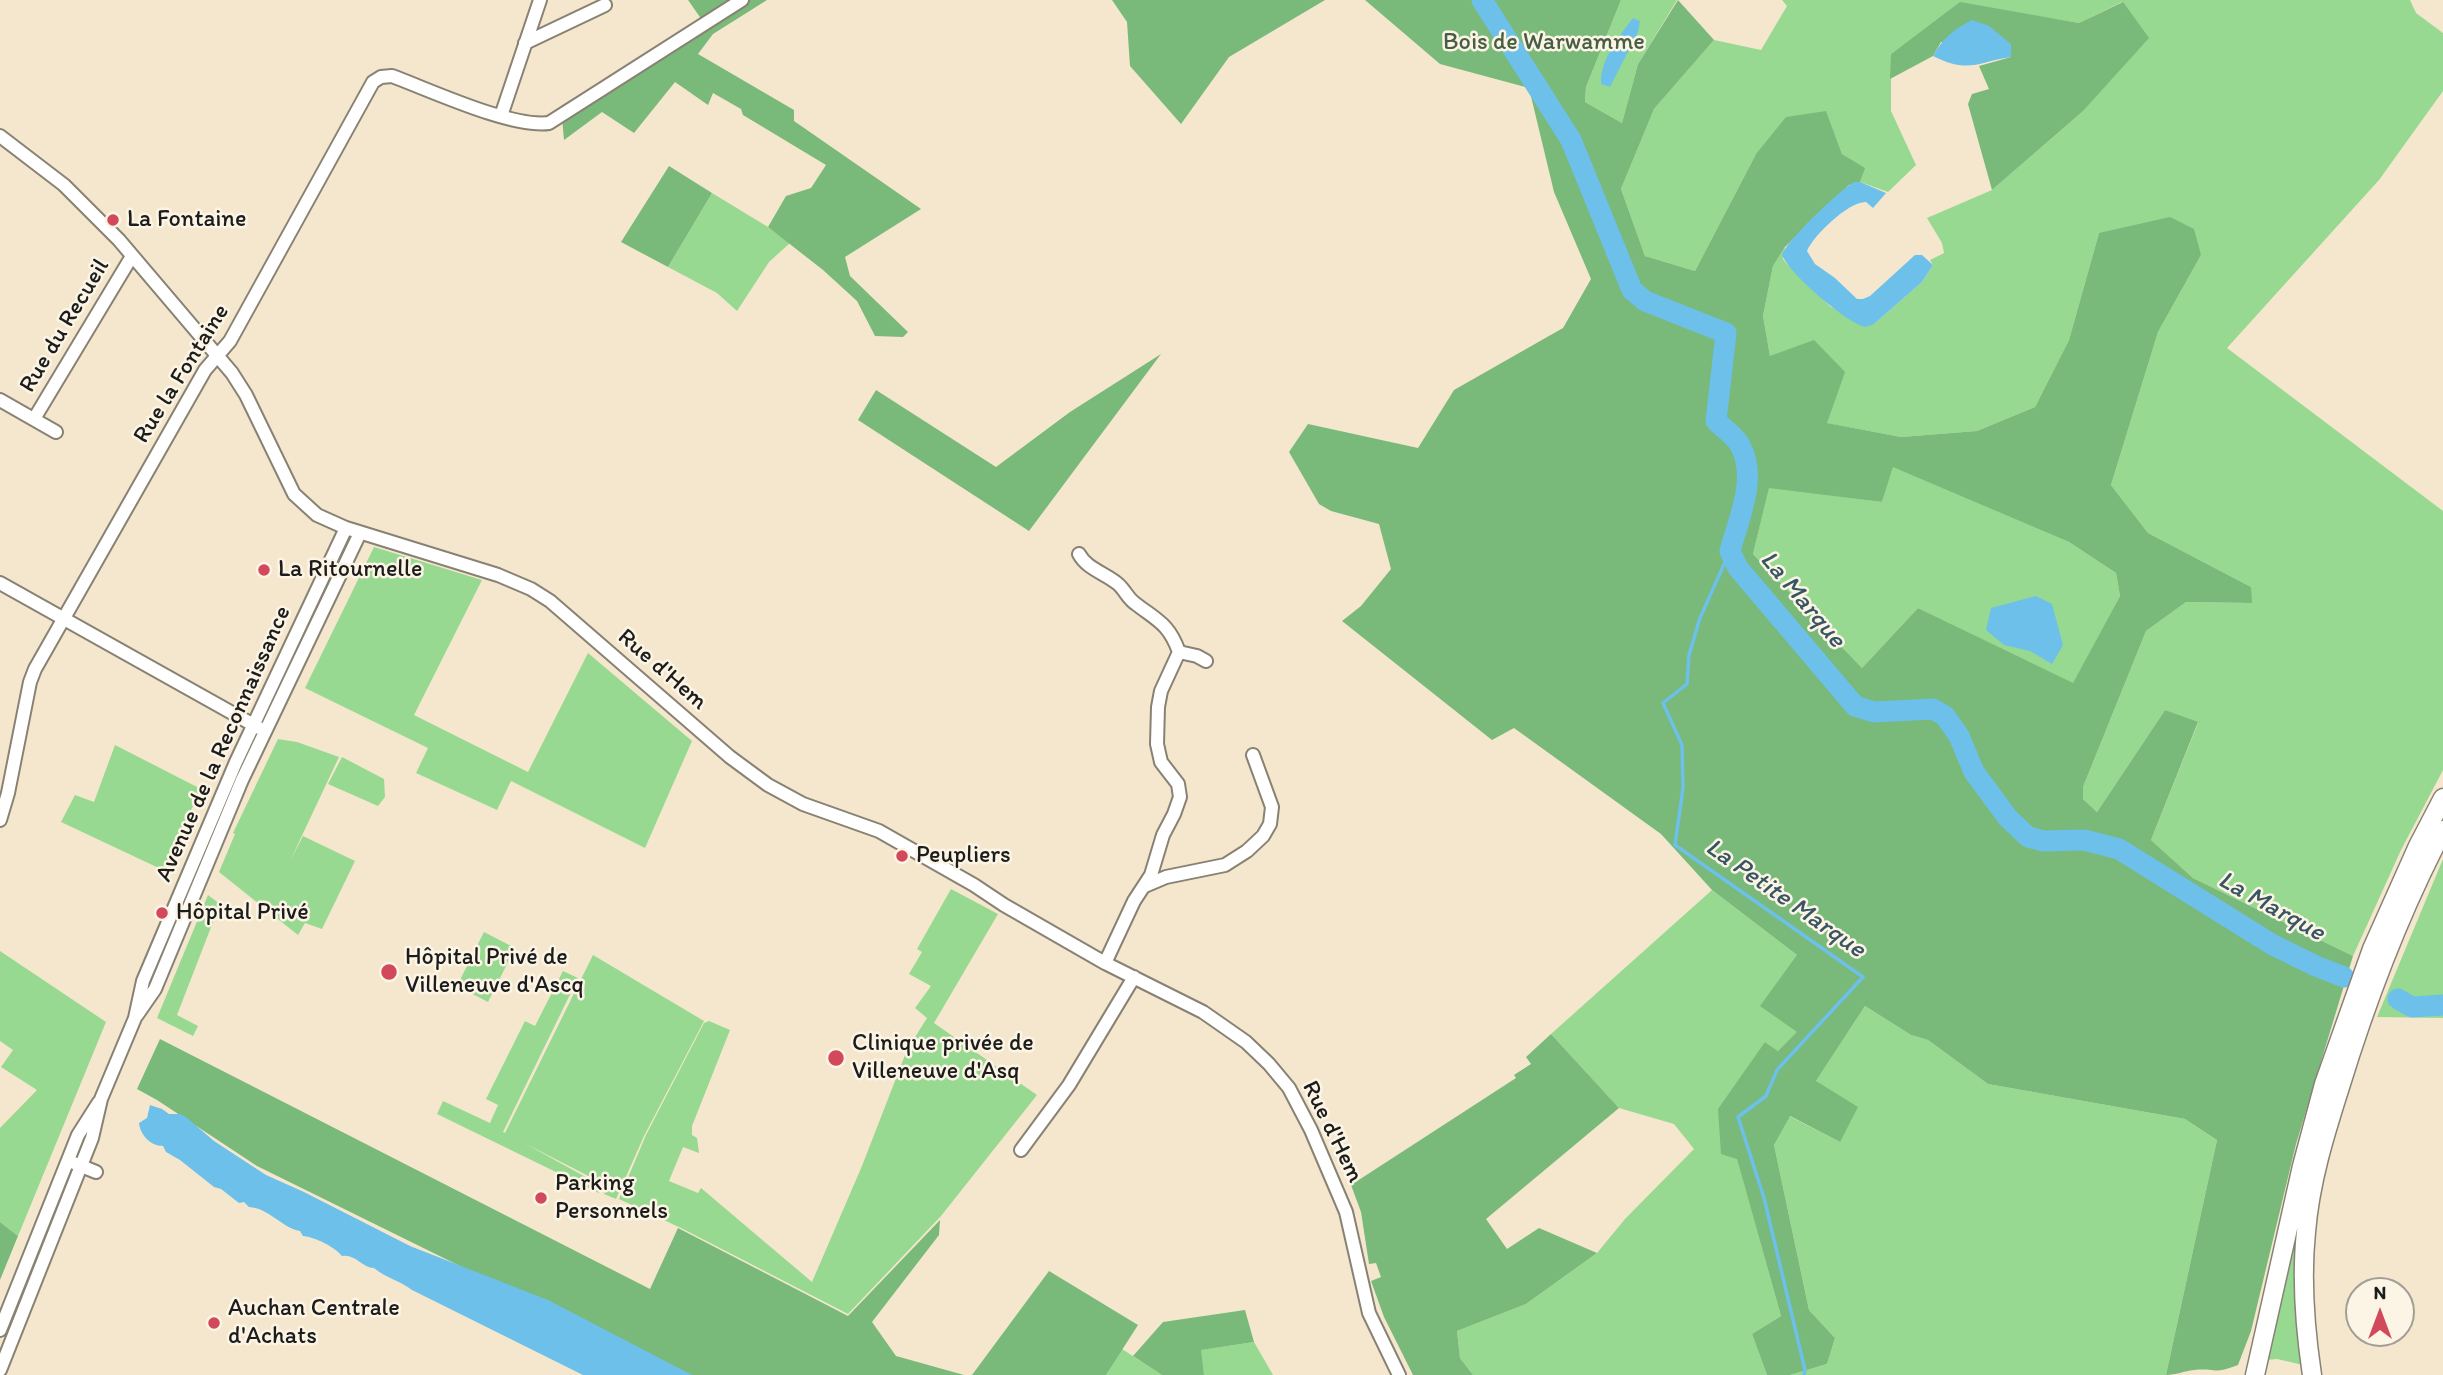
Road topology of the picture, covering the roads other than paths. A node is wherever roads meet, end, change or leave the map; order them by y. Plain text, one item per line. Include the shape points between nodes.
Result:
1 (540, 0) edge
2 (742, 0) edge
3 (605, 5) dead end
4 (525, 43) junction
5 (500, 116) junction
6 (0, 136) edge
7 (132, 256) junction
8 (218, 354) junction
9 (0, 400) edge
10 (34, 419) junction
11 (56, 432) dead end
12 (345, 528) junction
13 (360, 533) junction
14 (1079, 554) dead end
15 (0, 583) edge
16 (63, 618) junction
17 (1180, 652) junction
18 (1206, 662) dead end
19 (253, 725) junction
20 (265, 730) junction
21 (1253, 755) dead end
22 (2443, 798) edge
23 (0, 820) edge
24 (2443, 830) edge
25 (1145, 886) junction
26 (1105, 963) junction
27 (1133, 977) junction
28 (135, 1018) junction
29 (101, 1099) junction
30 (1021, 1150) dead end
31 (67, 1161) junction
32 (80, 1166) junction
33 (96, 1172) dead end
34 (0, 1330) edge
35 (0, 1370) edge
36 (1399, 1375) edge
37 (2255, 1375) edge
38 (2312, 1375) edge

1 - 4 street
2 - 5 street, Rue la Fontaine via 549,123
3 - 4 street
4 - 5 street
5 - 8 street, Rue la Fontaine via 392,76 377,79 230,341
6 - 7 street, Rue du Recueil via 77,197
7 - 8 street, Rue du Recueil
7 - 10 street, Rue du Recueil
8 - 12 street, Rue d'Hem via 246,395 294,495 317,515
8 - 16 street, Rue la Fontaine
9 - 10 street, Rue du Recueil
10 - 11 street, Rue du Recueil
12 - 13 street, Rue d'Hem
12 - 19 street, Avenue de la Reconnaissance
13 - 20 street, Avenue de la Reconnaissance
13 - 26 street, Rue d'Hem via 531,589 768,785 803,804 879,831
14 - 17 street via 1135,604 1163,622
15 - 16 street
16 - 19 street
16 - 23 street, Rue la Fontaine via 32,676
17 - 18 street
17 - 25 street via 1161,691 1157,744 1180,797
19 - 20 street
19 - 28 street, Avenue de la Reconnaissance via 143,981
20 - 28 street, Avenue de la Reconnaissance via 155,989
21 - 25 street via 1273,813 1263,836 1225,865
22 - 37 highway via 2380,929 2324,1084
24 - 38 highway via 2375,985 2318,1162 2304,1248
25 - 26 street
26 - 27 street, Rue d'Hem
27 - 30 street via 1069,1085
27 - 36 street, Rue d'Hem via 1232,1030 1289,1088 1340,1195 1367,1306
28 - 29 street, Avenue de la Reconnaissance
29 - 31 street, Avenue de la Reconnaissance
29 - 32 street, Avenue de la Reconnaissance via 96,1128
31 - 32 street
31 - 34 street, Avenue de la Reconnaissance
32 - 33 street
32 - 35 street, Avenue de la Reconnaissance

